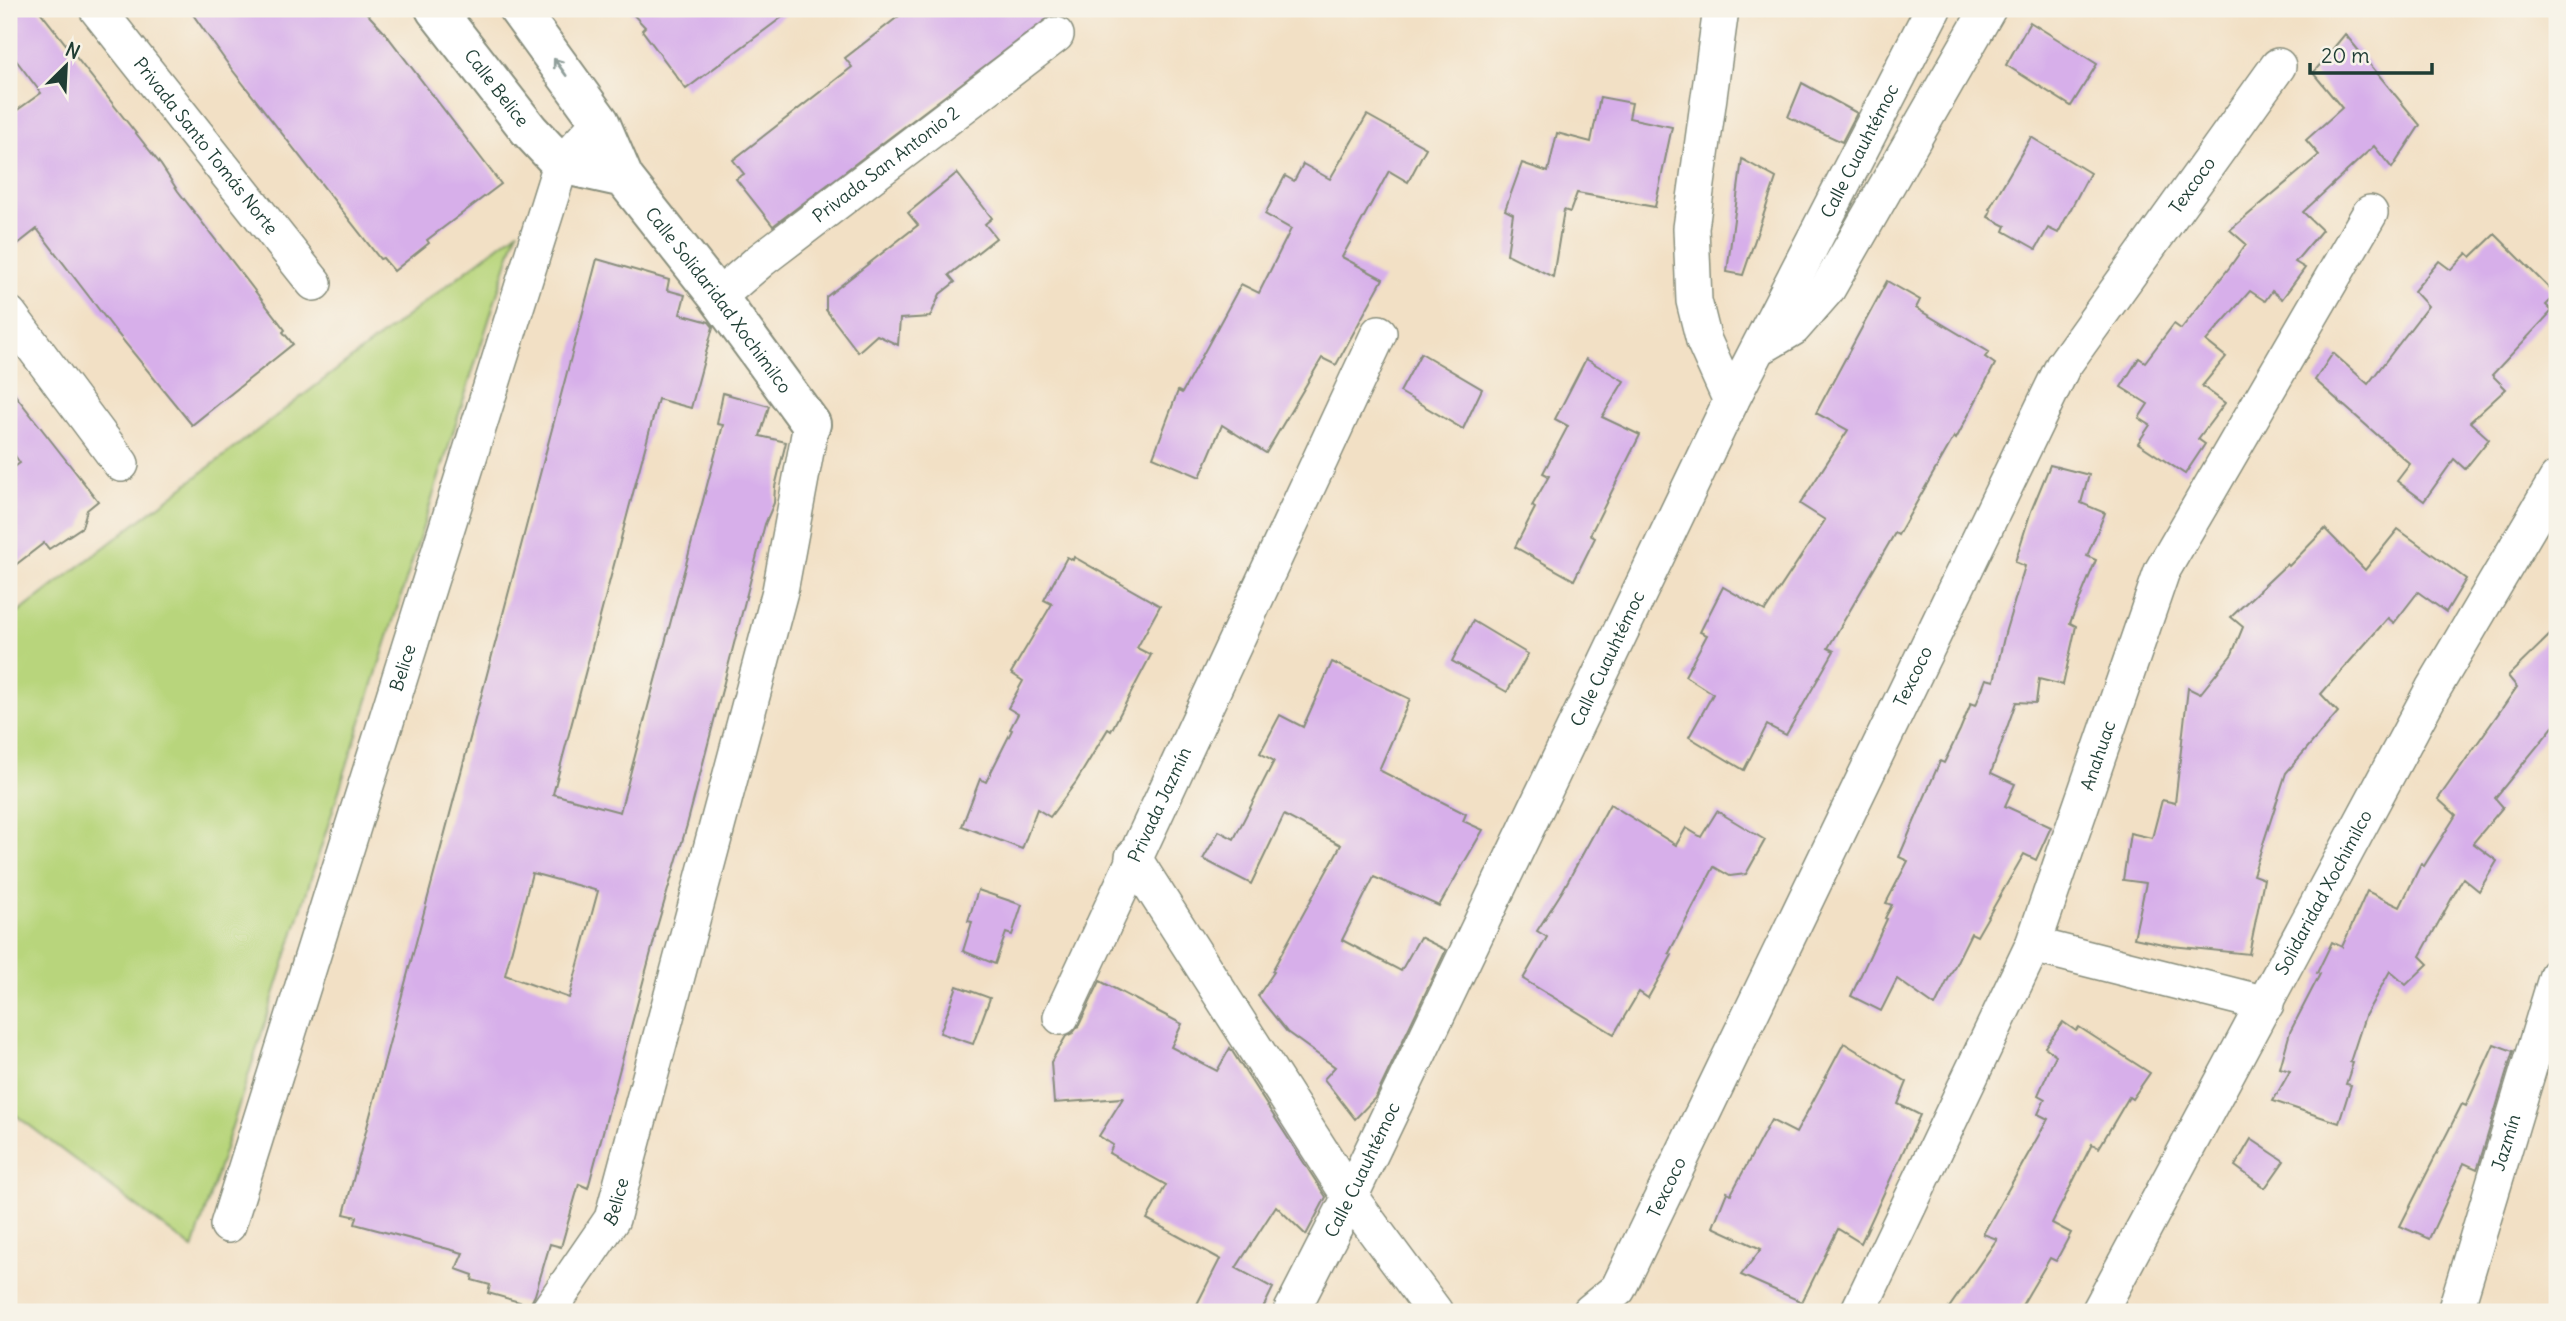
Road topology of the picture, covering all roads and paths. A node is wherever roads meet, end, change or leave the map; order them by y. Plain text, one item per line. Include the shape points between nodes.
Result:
1 (97, 9) edge
2 (435, 9) edge
3 (518, 9) edge
4 (1721, 9) edge
5 (1933, 9) edge
6 (1988, 9) edge
7 (1056, 35) dead end
8 (2278, 66) dead end
9 (600, 122) junction
10 (561, 164) junction
11 (624, 178) junction
12 (2370, 213) dead end
13 (314, 283) dead end
14 (718, 297) junction
15 (9, 314) edge
16 (1379, 333) dead end
17 (1758, 349) junction
18 (1731, 401) junction
19 (811, 424) joint
20 (121, 464) dead end
21 (2557, 479) edge
22 (1133, 858) junction
23 (2033, 945) junction
24 (2557, 975) edge
25 (2266, 1004) junction
26 (1061, 1017) dead end
27 (1350, 1197) junction
28 (228, 1225) dead end
29 (548, 1312) edge
30 (1291, 1312) edge
31 (1435, 1312) edge
32 (1590, 1312) edge
33 (1858, 1312) edge
34 (2099, 1312) edge
35 (2455, 1312) edge

1 - 13 street, Privada Santo Tomás Norte
2 - 10 street, Calle Belice
9 -> 3 street
4 - 18 street via 1691,228 1694,301 1704,341
5 - 17 street, Calle Cuauhtémoc
6 - 17 street via 1828,288 1793,328
7 - 14 street, Privada San Antonio 2
8 - 32 street, Texcoco via 2063,366 1618,1289
9 - 10 street, Belice
9 - 11 street, Calle Solidaridad Xochimilco
10 - 11 street
10 - 28 street, Belice
11 - 14 street, Calle Solidaridad Xochimilco
12 - 23 street, Anahuac via 2162,571
14 - 19 street, Calle Solidaridad Xochimilco
15 - 20 street
16 - 22 street, Privada Jazmín
17 - 18 street, Calle Cuauhtémoc
18 - 27 street, Calle Cuauhtémoc
19 - 29 street, Belice via 780,591 612,1219
21 - 25 street, Solidaridad Xochimilco via 2433,689
22 - 26 street
22 - 27 street, Privada Jazmín
23 - 25 street
23 - 33 street, Anahuac
24 - 35 street, Jazmín
25 - 34 street, Solidaridad Xochimilco
27 - 30 street, Calle Cuauhtémoc
27 - 31 street, Privada Jazmín

